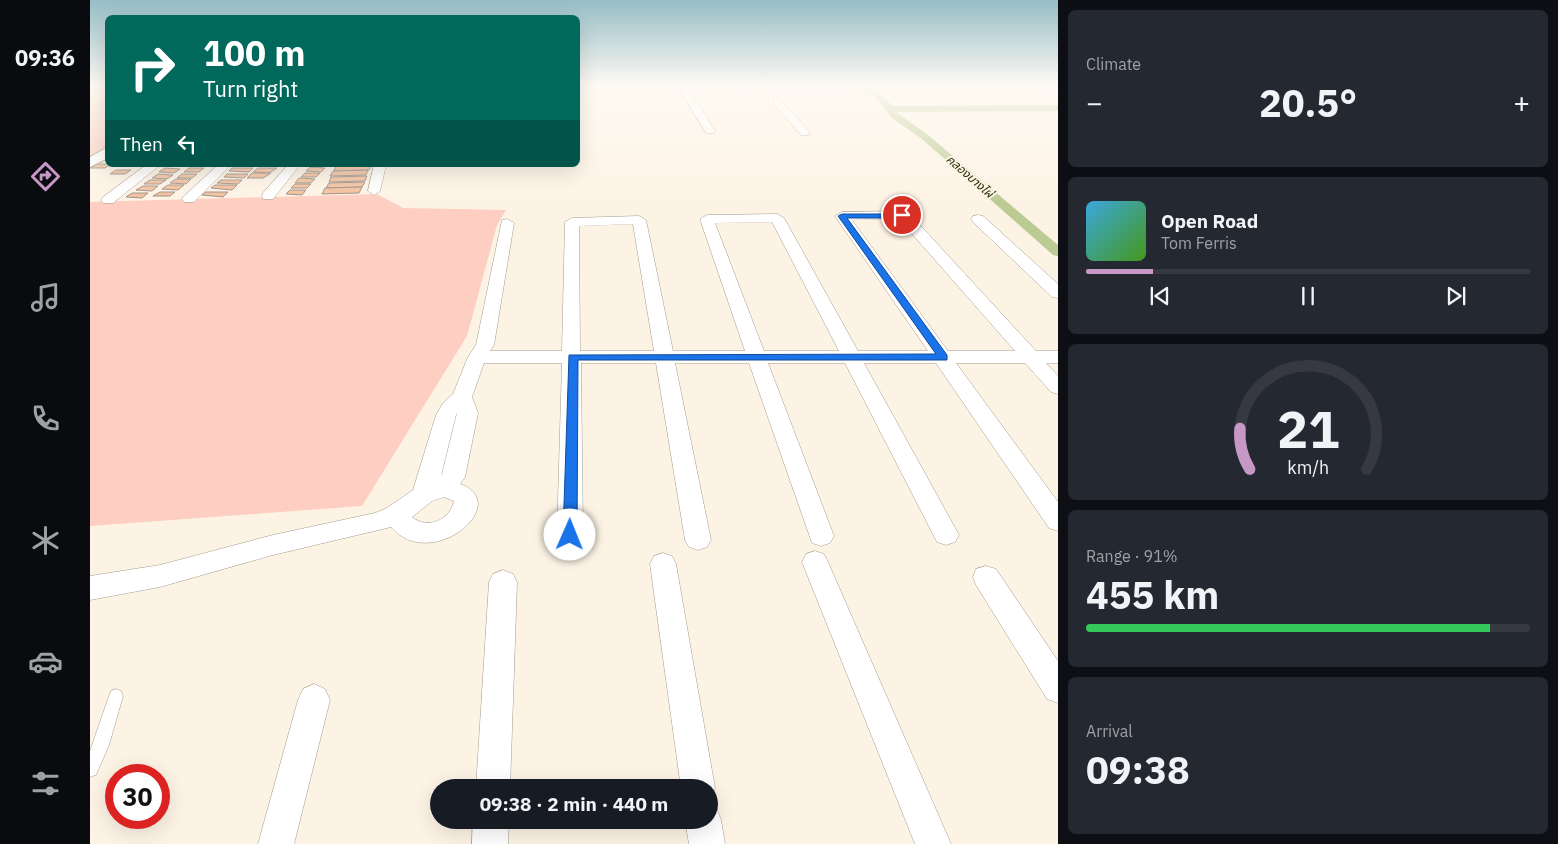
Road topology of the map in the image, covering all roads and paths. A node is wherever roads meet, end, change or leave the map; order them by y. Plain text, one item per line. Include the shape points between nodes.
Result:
1 (707, 124) edge
2 (797, 124) edge
3 (710, 131) dead end
4 (806, 133) dead end
5 (105, 153) edge
6 (90, 163) edge
7 (151, 167) edge
8 (223, 167) edge
9 (292, 167) edge
10 (380, 167) edge
11 (374, 191) dead end
12 (268, 196) dead end
13 (189, 198) dead end
14 (108, 200) dead end
15 (978, 219) dead end
16 (506, 223) dead end
17 (1058, 293) edge
18 (477, 357) junction
19 (572, 357) junction
20 (850, 357) junction
21 (1030, 357) junction
22 (1058, 357) edge
23 (664, 358) junction
24 (758, 358) junction
25 (943, 358) junction
26 (1058, 388) edge
27 (432, 488) junction
28 (396, 515) junction
29 (1058, 521) edge
30 (570, 535) dead end
31 (946, 535) dead end
32 (698, 540) dead end
33 (663, 564) dead end
34 (986, 577) dead end
35 (503, 582) dead end
36 (90, 588) edge
37 (1058, 688) edge
38 (116, 696) dead end
39 (314, 700) dead end
40 (90, 769) edge
41 (493, 779) edge
42 (697, 779) edge
43 (491, 829) edge
44 (704, 829) edge
45 (276, 844) edge
46 (490, 844) edge
47 (707, 844) edge
48 (933, 844) edge

1 - 3 street
2 - 4 street
5 - 6 street
7 - 14 street
8 - 13 street
9 - 12 street
10 - 11 street
15 - 17 street
16 - 18 street via 485,345
18 - 19 street
18 - 27 street via 462,397 446,416
19 - 23 street
19 - 23 street via 572,222 639,220
19 - 30 street
20 - 24 street
20 - 24 street via 777,218 708,220
20 - 25 street
20 - 31 street
21 - 22 street
21 - 25 street
21 - 25 street via 902,215 842,216
21 - 26 street
23 - 24 street
23 - 32 street
24 - 48 street via 818,549
25 - 29 street
27 - 28 street
27 - 28 street via 462,494 466,500 464,515 455,525 440,532 427,532 406,526
28 - 36 street via 160,576
33 - 42 street
34 - 37 street
35 - 41 street
38 - 40 lane
39 - 45 street
43 - 46 street
44 - 47 street

